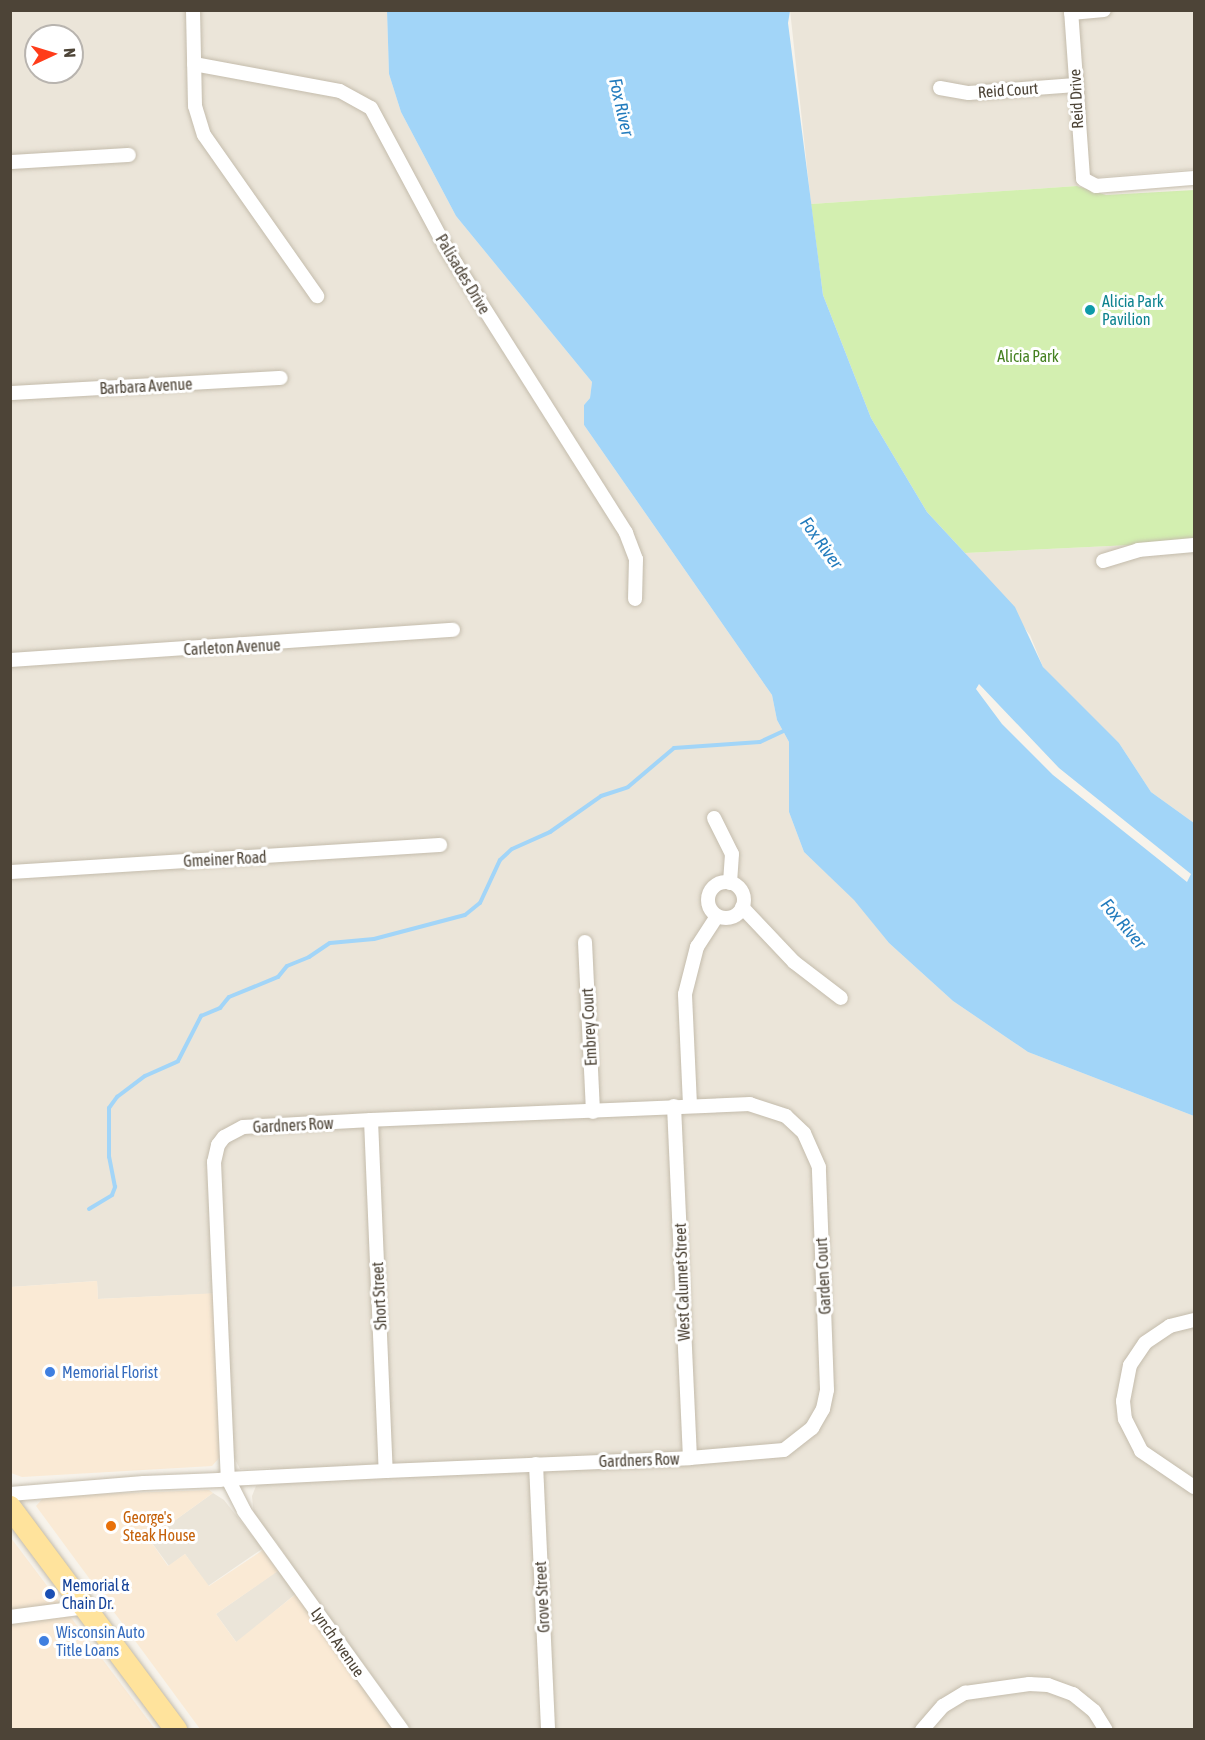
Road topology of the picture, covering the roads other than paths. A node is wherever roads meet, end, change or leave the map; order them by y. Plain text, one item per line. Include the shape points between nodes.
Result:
1 (193, 10) edge
2 (1104, 10) edge
3 (1071, 12) edge
4 (194, 64) junction
5 (1076, 85) junction
6 (940, 88) dead end
7 (129, 155) dead end
8 (10, 162) edge
9 (1194, 178) edge
10 (317, 296) dead end
11 (281, 378) dead end
12 (10, 393) edge
13 (1194, 545) edge
14 (1103, 561) dead end
15 (635, 599) dead end
16 (453, 630) dead end
17 (10, 660) edge
18 (714, 818) dead end
19 (440, 846) dead end
20 (10, 872) edge
21 (730, 883) junction
22 (742, 907) junction
23 (717, 916) junction
24 (585, 942) dead end
25 (841, 998) dead end
26 (690, 1105) junction
27 (674, 1106) junction
28 (593, 1112) junction
29 (371, 1120) junction
30 (1194, 1320) edge
31 (690, 1458) junction
32 (536, 1464) junction
33 (386, 1471) junction
34 (228, 1479) junction
35 (1194, 1487) edge
36 (10, 1494) edge
37 (10, 1507) edge
38 (86, 1607) junction
39 (10, 1617) edge
40 (176, 1730) edge
41 (402, 1730) edge
42 (548, 1730) edge
43 (922, 1730) edge
44 (1106, 1730) edge

1 - 4 street
2 - 3 street
3 - 5 street, Reid Drive
4 - 10 street via 195,106 208,144 292,255
4 - 15 street, Palisades Drive via 340,91 371,108 446,248 626,533 636,559
5 - 6 street, Reid Court via 969,93
5 - 9 street, Reid Drive via 1080,168 1089,184
7 - 8 street
11 - 12 street, Barbara Avenue
13 - 14 street via 1138,549
16 - 17 street, Carleton Avenue
18 - 21 street via 732,854
19 - 20 street, Gmeiner Road
21 - 22 street via 740,889
21 - 23 street via 719,884 710,891 708,902
22 - 23 street via 729,918
22 - 25 street via 794,962
23 - 26 street via 696,946 685,994
24 - 28 street, Embrey Court
26 - 27 street, Garden Court
26 - 31 street, Garden Court via 765,1106 792,1121 812,1146 819,1167 827,1390 823,1409 812,1428 784,1450
27 - 28 street, Gardners Row
27 - 31 street, West Calumet Street
28 - 29 street, Gardners Row
29 - 33 street, Short Street
29 - 34 street, Gardners Row via 243,1127 232,1131 218,1145 214,1162
30 - 35 street via 1170,1326 1145,1343 1130,1365 1123,1401 1125,1419 1142,1451
31 - 32 street, Gardners Row
32 - 33 street, Gardners Row
32 - 42 street, Grove Street
33 - 34 street, Gardners Row
34 - 36 street, Gardners Row via 51,1488
34 - 41 street, Lynch Avenue via 244,1511
37 - 38 main road
38 - 39 street
38 - 40 main road
43 - 44 street via 943,1706 965,1693 1029,1684 1057,1687 1074,1694 1094,1711

